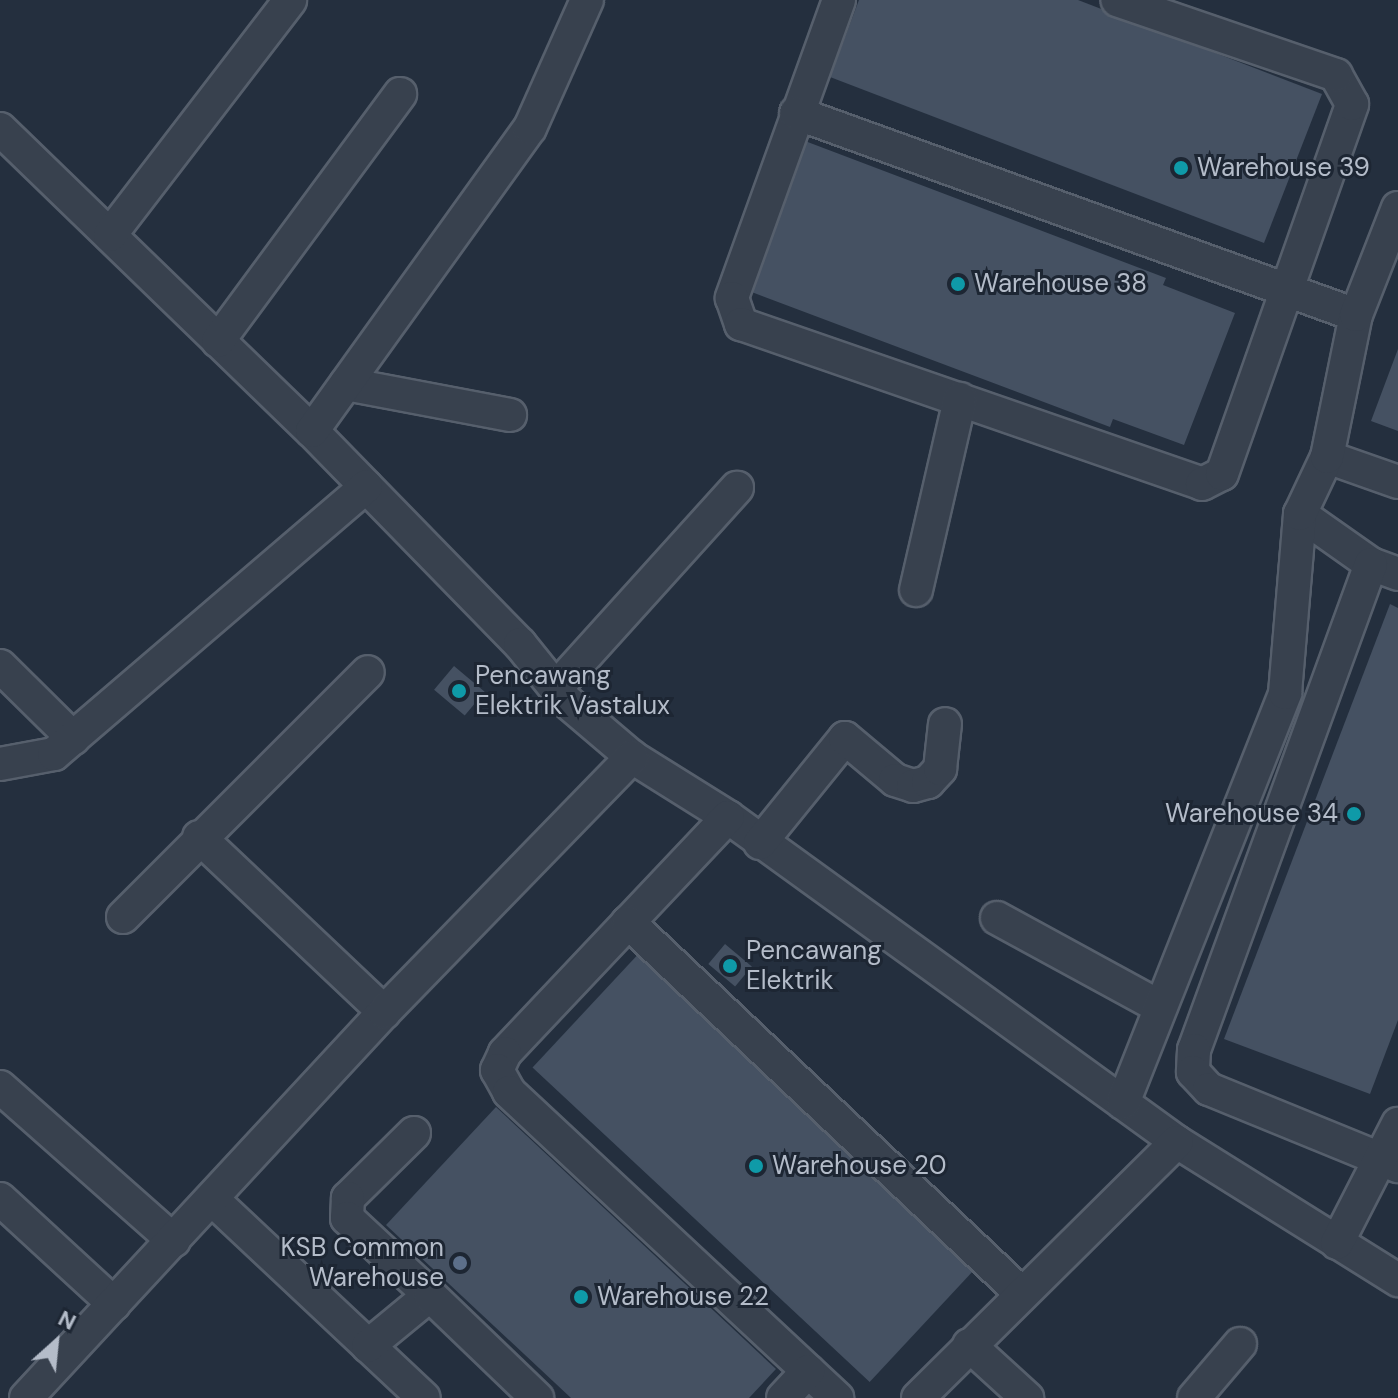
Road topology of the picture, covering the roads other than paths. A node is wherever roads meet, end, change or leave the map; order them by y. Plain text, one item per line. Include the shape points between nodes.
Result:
1 (290, 0) edge
2 (587, 0) edge
3 (839, 0) edge
4 (1117, 0) edge
5 (400, 94) dead end
6 (796, 113) junction
7 (0, 129) edge
8 (1394, 229) edge
9 (110, 235) junction
10 (1284, 286) junction
11 (1356, 315) junction
12 (218, 341) junction
13 (346, 384) junction
14 (960, 399) junction
15 (510, 415) dead end
16 (312, 431) junction
17 (1327, 457) junction
18 (1398, 482) edge
19 (366, 487) junction
20 (737, 488) dead end
21 (1300, 514) junction
22 (1385, 569) edge
23 (916, 590) dead end
24 (0, 666) edge
25 (368, 672) dead end
26 (556, 688) junction
27 (945, 724) dead end
28 (73, 738) junction
29 (632, 757) junction
30 (0, 764) edge
31 (728, 817) junction
32 (199, 837) junction
33 (760, 843) junction
34 (123, 917) dead end
35 (997, 918) dead end
36 (628, 922) junction
37 (1160, 1007) junction
38 (384, 1012) junction
39 (0, 1087) edge
40 (1123, 1103) junction
41 (1398, 1124) edge
42 (414, 1133) dead end
43 (1177, 1142) junction
44 (1391, 1163) edge
45 (0, 1199) edge
46 (213, 1200) junction
47 (174, 1241) junction
48 (1337, 1243) junction
49 (1398, 1280) edge
50 (1020, 1292) junction
51 (430, 1295) junction
52 (114, 1304) junction
53 (1240, 1344) dead end
54 (969, 1345) junction
55 (368, 1346) junction
56 (808, 1371) junction
57 (26, 1398) edge
58 (424, 1398) edge
59 (537, 1398) edge
60 (783, 1398) edge
61 (837, 1398) edge
62 (918, 1398) edge
63 (1027, 1398) edge
64 (1194, 1398) edge

1 - 9 street
2 - 13 street via 530,128
3 - 6 street
4 - 10 street via 1336,75 1352,104
5 - 12 street
6 - 10 street
6 - 14 street via 732,298 741,324
7 - 9 street
8 - 11 street
9 - 12 street
10 - 11 street
10 - 14 street via 1222,474 1202,484
11 - 17 street
12 - 16 street
13 - 15 street
13 - 16 street
14 - 23 street
16 - 19 street
17 - 18 street
17 - 21 street
19 - 26 street
19 - 28 street
20 - 26 street
21 - 22 street
21 - 37 street via 1285,693
22 - 44 street via 1194,1050 1193,1072 1209,1089
24 - 28 street
25 - 32 street
26 - 29 street
27 - 33 street via 940,769 913,786 845,738
28 - 30 street via 54,754
29 - 31 street
29 - 38 street
31 - 33 street
31 - 36 street
32 - 34 street
32 - 38 street
33 - 40 street
35 - 37 street
36 - 50 street
36 - 56 street via 505,1053 497,1070 509,1092
37 - 40 street
38 - 46 street
39 - 47 street
40 - 43 street
41 - 44 street
42 - 51 street via 348,1198 347,1218
43 - 48 street
43 - 50 street
44 - 48 street
45 - 52 street
46 - 47 street
46 - 55 street
47 - 52 street
48 - 49 street
50 - 54 street
51 - 55 street
51 - 59 street
52 - 57 street
53 - 64 street
54 - 62 street
54 - 63 street
55 - 58 street
56 - 60 street
56 - 61 street

